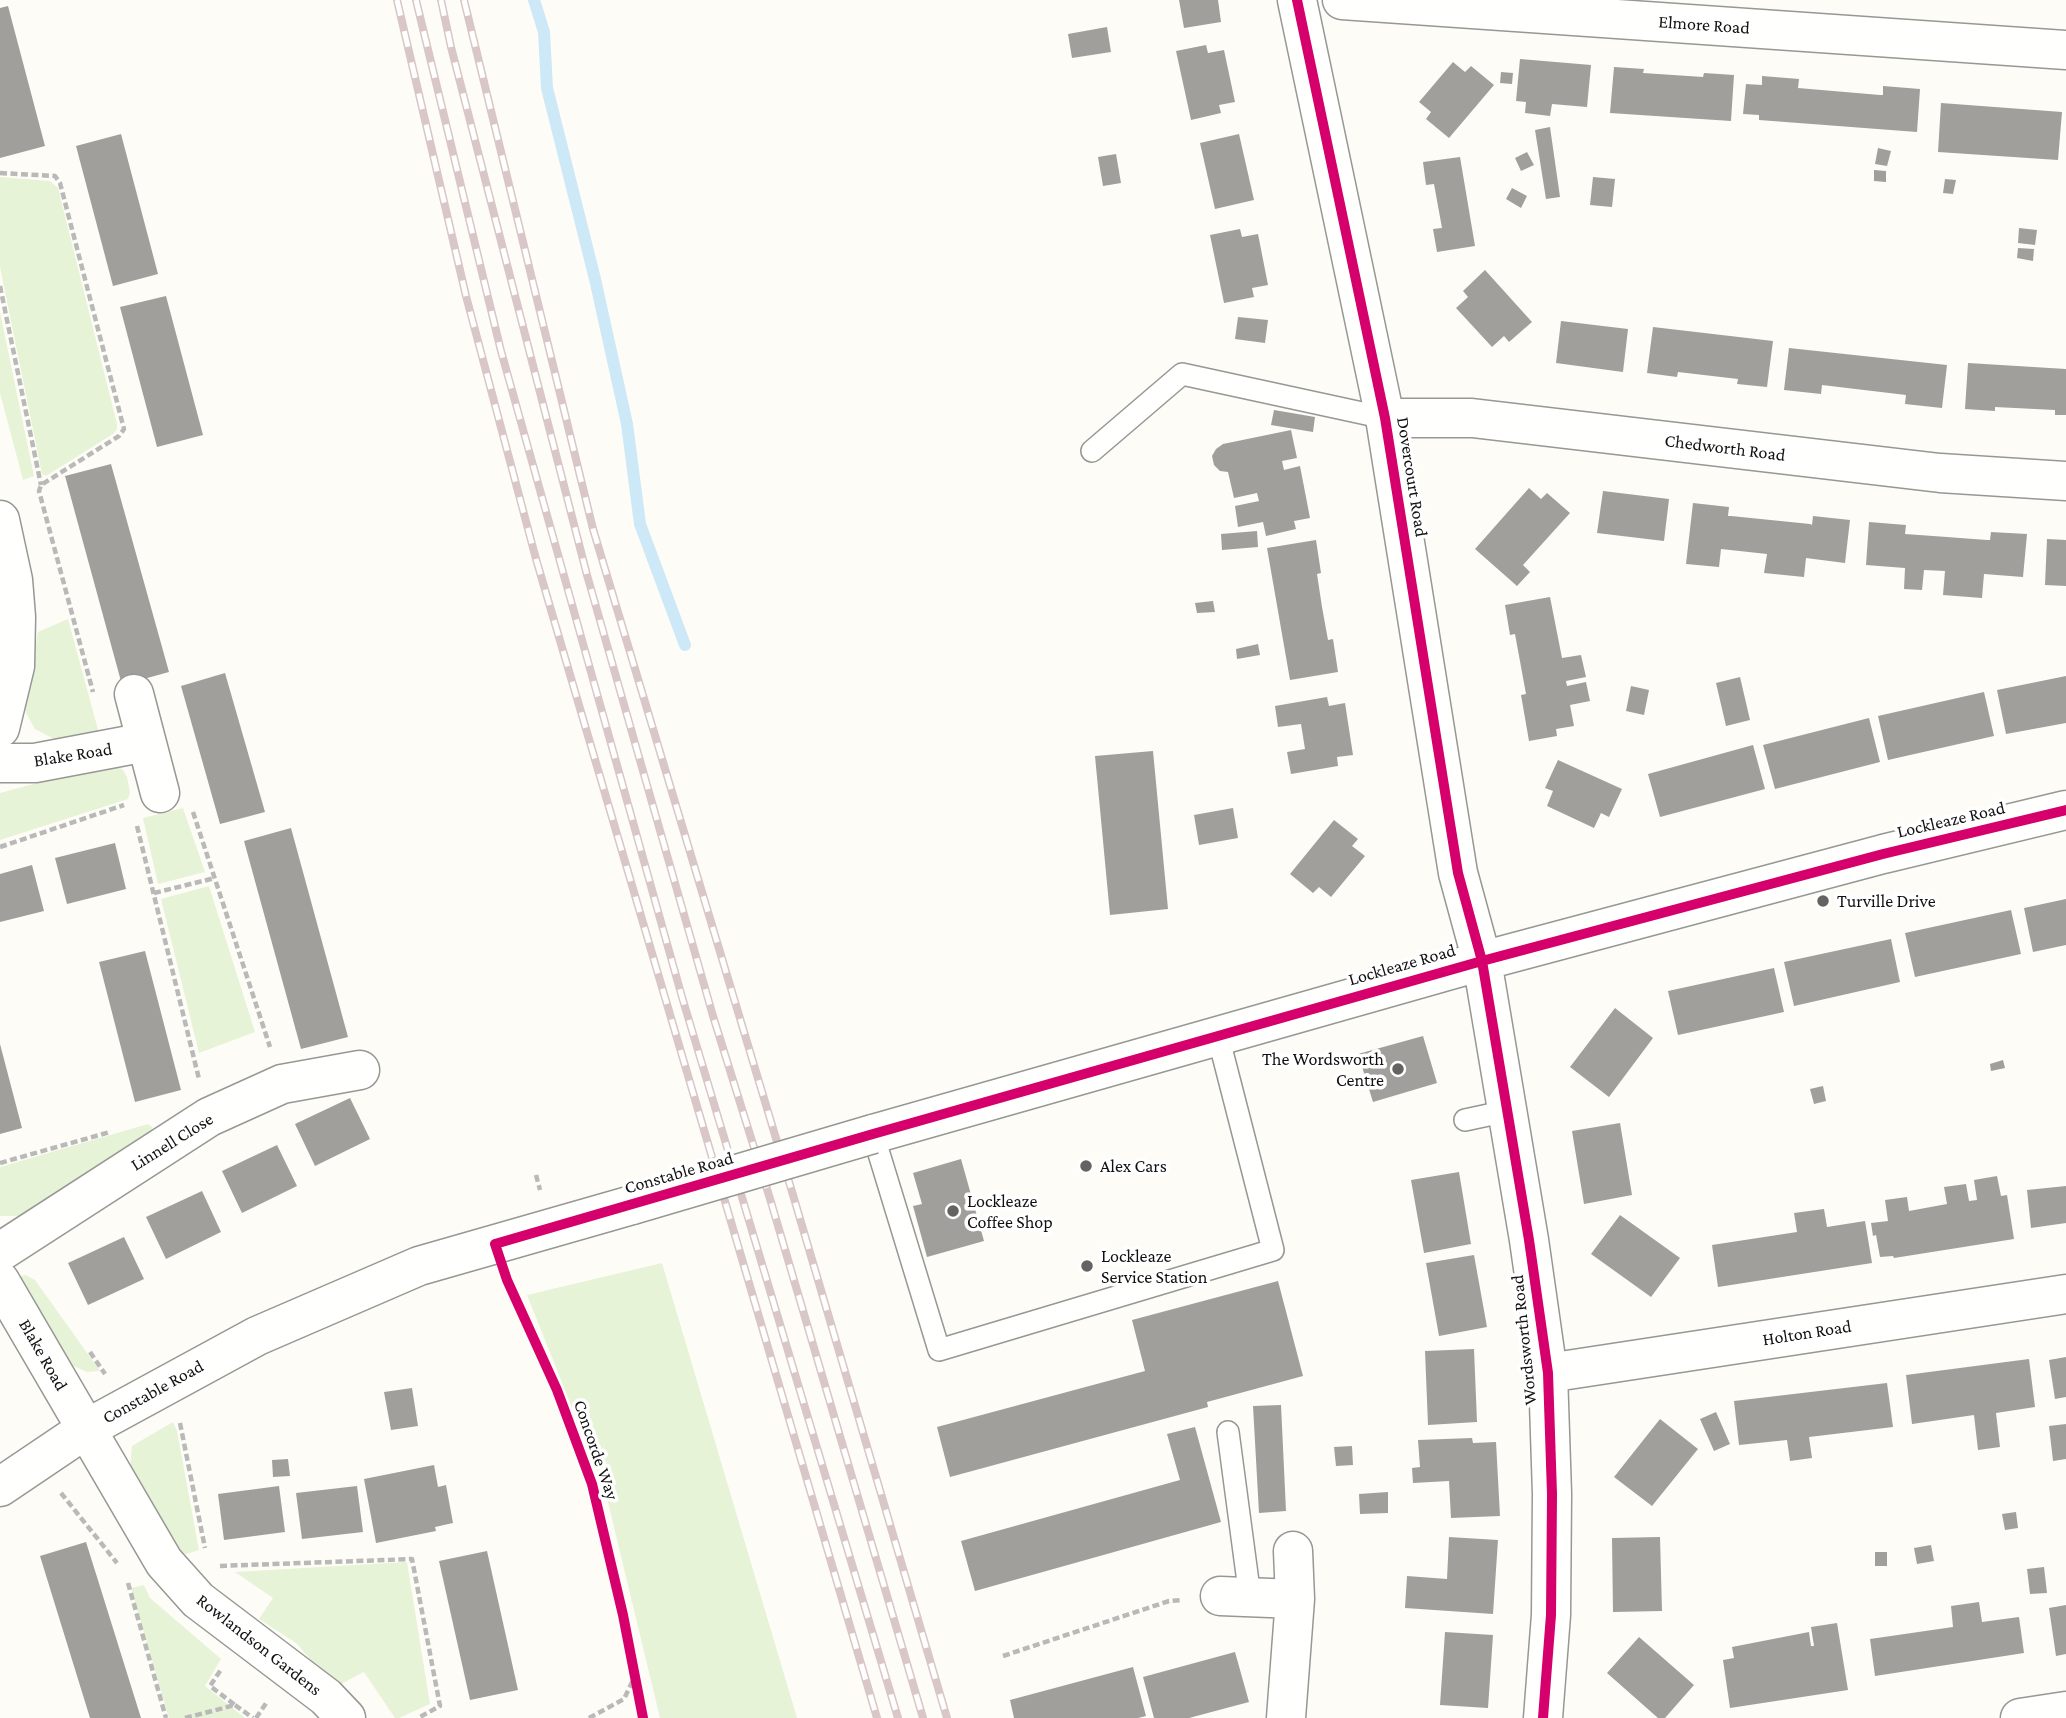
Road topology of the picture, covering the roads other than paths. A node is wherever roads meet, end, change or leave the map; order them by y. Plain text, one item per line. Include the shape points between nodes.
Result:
1 (1297, 0) edge
2 (1342, 0) edge
3 (2066, 50) edge
4 (1385, 418) junction
5 (1092, 451) dead end
6 (2066, 481) edge
7 (0, 520) edge
8 (6, 581) edge
9 (134, 694) dead end
10 (0, 728) edge
11 (146, 742) junction
12 (0, 763) edge
13 (146, 798) road end
14 (2066, 810) edge
15 (1482, 961) junction
16 (1218, 1036) junction
17 (360, 1070) dead end
18 (1507, 1111) junction
19 (1465, 1121) dead end
20 (873, 1134) junction
21 (0, 1252) edge
22 (0, 1281) edge
23 (2066, 1294) edge
24 (1548, 1373) junction
25 (86, 1429) junction
26 (1228, 1432) dead end
27 (0, 1487) edge
28 (1293, 1551) dead end
29 (1235, 1597) joint
30 (1295, 1599) junction
31 (2066, 1710) edge
32 (346, 1718) edge
33 (1286, 1718) edge
34 (1543, 1718) edge
35 (2020, 1718) edge

1 - 4 street, Dovercourt Road
2 - 3 street, Elmore Road
4 - 5 lane via 1182,374
4 - 6 street, Chedworth Road via 1472,418 1940,473
4 - 15 street, Dovercourt Road via 1458,873
7 - 8 street
8 - 10 street via 16,617 15,667
9 - 11 street
11 - 12 street, Blake Road via 34,763
11 - 13 street
14 - 15 street, Lockleaze Road
15 - 16 street, Lockleaze Road
15 - 18 street, Wordsworth Road
16 - 20 street, Lockleaze Road
16 - 20 lane via 1273,1250 939,1350
17 - 21 street, Linnell Close via 282,1084 209,1117
18 - 19 lane
18 - 24 street, Wordsworth Road
20 - 25 street, Constable Road, bridge via 419,1266 257,1336
22 - 25 street, Blake Road
23 - 24 street, Holton Road
24 - 34 street, Wordsworth Road via 1551,1615
25 - 27 street, Constable Road
25 - 32 street, Rowlandson Gardens via 164,1562 198,1600 326,1697
26 - 29 lane
28 - 30 street
29 - 30 street
30 - 33 street
31 - 35 street

